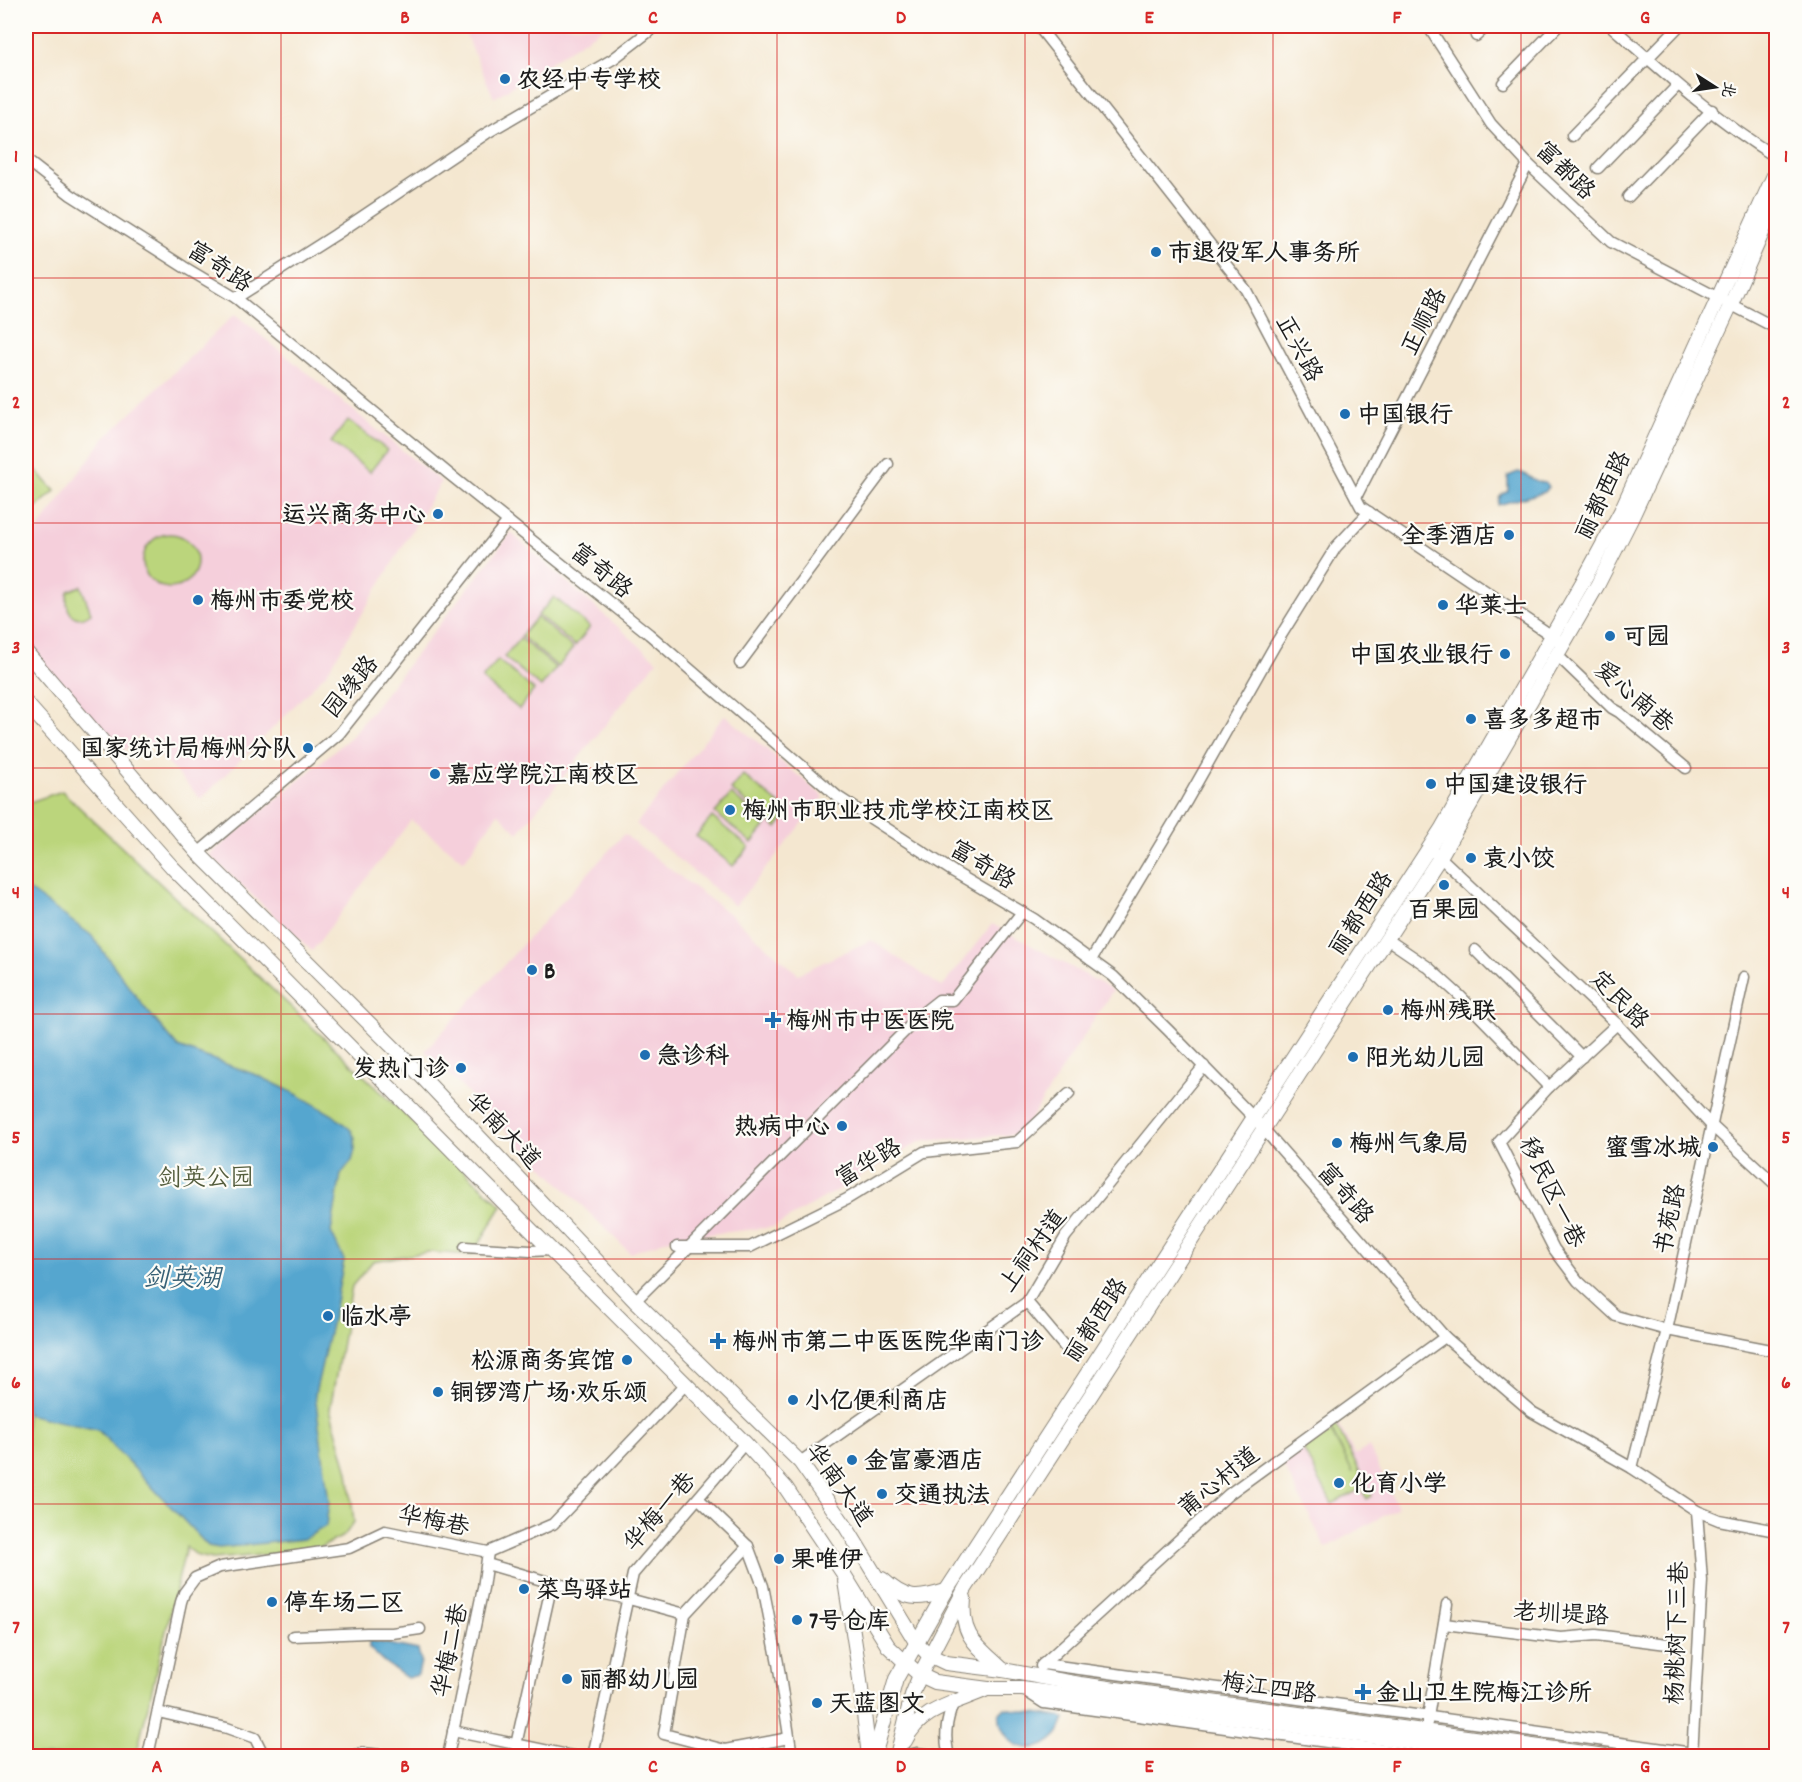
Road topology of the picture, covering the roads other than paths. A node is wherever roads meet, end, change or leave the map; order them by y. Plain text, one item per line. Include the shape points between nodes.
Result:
1 (656, 26) edge
2 (1038, 26) edge
3 (1428, 26) edge
4 (1487, 26) edge
5 (1558, 26) edge
6 (1611, 26) edge
7 (1679, 26) edge
8 (1476, 36) dead end
9 (1647, 58) junction
10 (1503, 83) dead end
11 (1678, 85) junction
12 (1712, 110) junction
13 (1572, 136) dead end
14 (1776, 157) edge
15 (26, 160) edge
16 (1528, 164) junction
17 (1598, 168) dead end
18 (1776, 171) edge
19 (1628, 197) dead end
20 (1776, 201) edge
21 (236, 298) junction
22 (1725, 301) junction
23 (1776, 328) edge
24 (888, 464) dead end
25 (1356, 497) junction
26 (1370, 513) junction
27 (508, 521) junction
28 (1558, 645) junction
29 (26, 652) edge
30 (740, 663) dead end
31 (26, 703) edge
32 (1686, 768) dead end
33 (198, 853) junction
34 (1435, 853) junction
35 (1022, 912) junction
36 (1387, 939) junction
37 (1475, 950) dead end
38 (1091, 960) junction
39 (1744, 977) dead end
40 (1617, 1024) junction
41 (1582, 1057) junction
42 (1203, 1066) junction
43 (1550, 1087) junction
44 (1069, 1094) dead end
45 (1254, 1118) junction
46 (1711, 1125) junction
47 (1263, 1130) junction
48 (1776, 1185) edge
49 (465, 1246) dead end
50 (677, 1247) dead end
51 (551, 1250) junction
52 (587, 1251) junction
53 (571, 1270) junction
54 (635, 1300) junction
55 (1027, 1302) junction
56 (1667, 1330) junction
57 (1445, 1337) junction
58 (1776, 1351) edge
59 (1069, 1352) dead end
60 (685, 1385) junction
61 (745, 1443) junction
62 (800, 1462) junction
63 (1632, 1468) junction
64 (700, 1500) dead end
65 (1697, 1511) junction
66 (1776, 1531) edge
67 (748, 1546) junction
68 (488, 1552) junction
69 (487, 1564) junction
70 (872, 1569) junction
71 (843, 1573) junction
72 (552, 1583) junction
73 (965, 1589) junction
74 (946, 1591) junction
75 (628, 1599) junction
76 (1447, 1604) dead end
77 (685, 1614) junction
78 (1443, 1624) junction
79 (420, 1629) dead end
80 (293, 1636) dead end
81 (916, 1642) junction
82 (1675, 1645) dead end
83 (929, 1654) junction
84 (905, 1662) junction
85 (1043, 1664) junction
86 (1004, 1670) junction
87 (920, 1675) junction
88 (1033, 1675) junction
89 (988, 1689) junction
90 (953, 1704) junction
91 (158, 1712) junction
92 (453, 1731) junction
93 (789, 1738) junction
94 (516, 1745) junction
95 (1421, 1750) edge
96 (148, 1756) edge
97 (264, 1756) edge
98 (352, 1756) edge
99 (391, 1756) edge
100 (448, 1756) edge
101 (573, 1756) edge
102 (593, 1756) edge
103 (792, 1756) edge
104 (869, 1756) edge
105 (874, 1756) edge
106 (897, 1756) edge
107 (905, 1756) edge
108 (939, 1756) edge
109 (949, 1756) edge
110 (1517, 1756) edge
111 (1605, 1756) edge
112 (1692, 1756) edge
113 (1715, 1756) edge

1 - 21 street via 613,59 488,132
2 - 25 street, 正兴路 via 1246,290
3 - 16 street, 富都路 via 1491,124
4 - 8 street
5 - 10 street
6 - 9 street
7 - 9 street
9 - 11 street
9 - 13 street
11 - 12 street
11 - 17 street
12 - 14 street
12 - 19 street
15 - 21 street, 富奇路 via 71,195
16 - 22 street, 富都路 via 1611,242
16 - 25 street, 正顺路
18 - 22 main road, 丽都西路
20 - 22 main road, 丽都西路
21 - 27 street, 富奇路
22 - 23 street, 富都路
22 - 28 main road, 丽都西路
24 - 30 street
25 - 26 street, 正兴路
26 - 28 street, 正兴路
26 - 38 street via 1336,547
27 - 33 street, 园缘路 via 339,734
27 - 35 street, 富奇路 via 649,634 838,797
28 - 32 street, 爱心南巷 via 1612,708
28 - 34 main road, 丽都西路
28 - 34 main road, 丽都西路
29 - 33 main road, 华南大道
31 - 51 main road, 华南大道 via 172,868
33 - 52 main road, 华南大道 via 404,1058
34 - 36 main road, 丽都西路
34 - 40 street, 定民路
34 - 45 main road, 丽都西路
35 - 38 street, 富奇路
35 - 54 street via 953,1000 939,1000 925,1011
36 - 43 street via 1428,967 1460,996
36 - 47 main road, 丽都西路
37 - 41 street
38 - 42 street, 富奇路 via 1113,975
39 - 46 street, 书苑路
40 - 41 street, 移民区一巷
40 - 46 street, 定民路
41 - 43 street, 移民区一巷
42 - 45 street, 富奇路
42 - 55 street, 上祠村道 via 1066,1236
43 - 56 street, 移民区一巷 via 1499,1142 1554,1249 1578,1281 1616,1316
44 - 50 street, 富华路 via 1017,1142 924,1152 847,1199 750,1247
45 - 47 street, 富奇路
45 - 74 main road, 丽都西路
46 - 48 street, 定民路
46 - 56 street, 书苑路
47 - 57 street, 富奇路
47 - 73 main road, 丽都西路
49 - 51 street
51 - 53 main road, 华南大道
52 - 53 main road
52 - 54 main road, 华南大道
53 - 60 main road, 华南大道
54 - 62 main road, 华南大道
55 - 59 street
55 - 62 street, 上祠村道
56 - 58 street
56 - 63 street, 书苑路
57 - 63 street, 富奇路 via 1532,1412
57 - 85 street, 莆心村道 via 1229,1494
60 - 61 main road, 华南大道
60 - 68 street, 华梅巷 via 553,1524
61 - 71 main road, 华南大道 via 786,1488
61 - 75 street, 华梅一巷 via 633,1574
62 - 70 main road, 华南大道
63 - 65 street, 富奇路
64 - 67 street
65 - 66 street, 富奇路 via 1719,1520
65 - 112 street, 杨桃树下三巷 via 1702,1581
67 - 77 street
67 - 93 street via 763,1586
68 - 69 street, 华梅二巷
68 - 91 street, 华梅巷 via 385,1531 349,1548 220,1567 195,1578 180,1602
69 - 72 street
69 - 92 street, 华梅二巷
70 - 74 main road via 895,1589 916,1598
70 - 81 main road, 华南大道
71 - 84 main road, 华南大道 via 888,1646
71 - 104 main road
72 - 75 street
72 - 94 street
73 - 83 main road, 丽都西路
73 - 86 main road via 964,1625 977,1645
74 - 81 main road, 丽都西路
75 - 77 street
75 - 102 street, 华梅一巷
76 - 78 street
77 - 93 street via 664,1734 725,1750
78 - 82 street, 老圳堤路 via 1561,1638 1596,1635
78 - 95 street
79 - 80 street
81 - 83 main road, 华南大道
81 - 84 main road, 丽都西路
83 - 86 main road, 梅江四路 via 946,1663
83 - 87 main road, 丽都西路
84 - 87 main road, 华南大道
84 - 105 main road, 丽都西路 via 896,1679
85 - 88 street, 莆心村道
85 - 113 street
86 - 88 main road, 梅江四路
87 - 89 main road, 梅江四路 via 935,1682
87 - 106 main road, 丽都西路
88 - 111 main road, 梅江四路
89 - 90 main road
89 - 95 main road, 梅江四路 via 1022,1689
90 - 106 main road via 916,1722
90 - 109 street via 945,1732
91 - 96 street, 华梅巷
91 - 97 street via 255,1738
92 - 94 street
92 - 100 street, 华梅二巷
93 - 103 street
94 - 101 street
95 - 110 main road, 梅江四路
98 - 99 street
107 - 108 street

